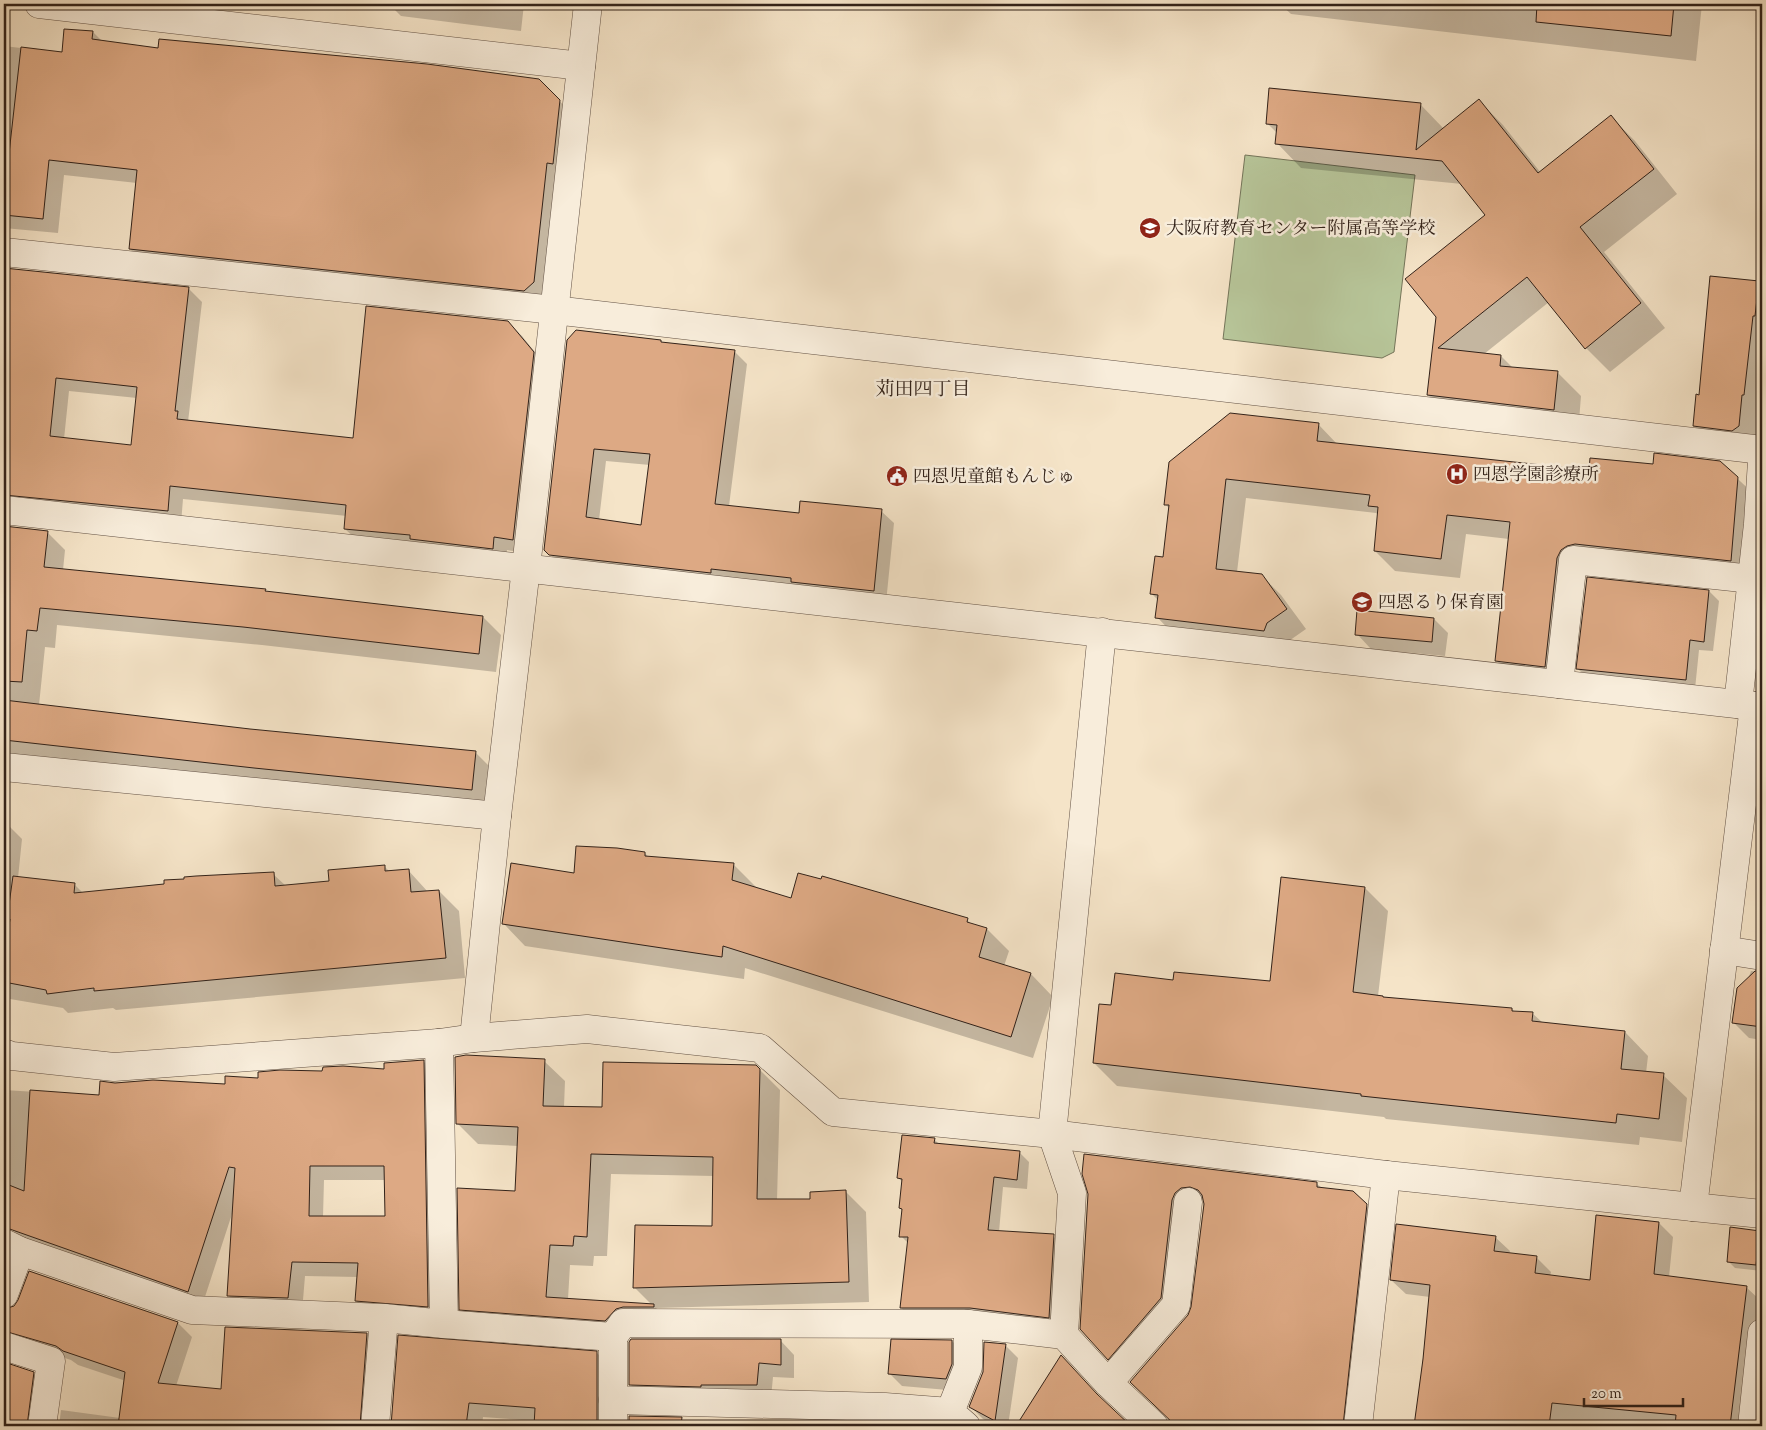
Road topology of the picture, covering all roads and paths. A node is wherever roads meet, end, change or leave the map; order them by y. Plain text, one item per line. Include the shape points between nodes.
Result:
1 (39, 4) edge
2 (588, 4) edge
3 (581, 66) junction
4 (4, 252) edge
5 (554, 310) junction
6 (1762, 450) edge
7 (1762, 461) edge
8 (4, 510) edge
9 (526, 568) junction
10 (1752, 580) junction
11 (1102, 632) junction
12 (1559, 684) junction
13 (1746, 705) junction
14 (4, 767) edge
15 (497, 816) junction
16 (1724, 950) junction
17 (1762, 956) edge
18 (474, 1038) junction
19 (439, 1043) junction
20 (4, 1053) edge
21 (1052, 1134) junction
22 (1386, 1175) junction
23 (1188, 1202) dead end
24 (1693, 1207) junction
25 (1762, 1214) edge
26 (12, 1247) edge
27 (4, 1294) edge
28 (384, 1318) junction
29 (444, 1324) junction
30 (968, 1324) junction
31 (1762, 1334) edge
32 (1064, 1335) junction
33 (613, 1337) junction
34 (4, 1346) edge
35 (1108, 1382) junction
36 (613, 1413) edge
37 (952, 1422) edge
38 (42, 1426) edge
39 (375, 1426) edge
40 (1154, 1426) edge
41 (1358, 1426) edge
42 (1752, 1426) edge

1 - 3 street
2 - 3 street
3 - 5 street
4 - 5 street
5 - 6 street
5 - 9 street
7 - 10 street
8 - 9 street
9 - 11 street
9 - 15 street
10 - 12 street via 1573,560
10 - 13 street
11 - 12 street
11 - 21 street
12 - 13 street
13 - 16 street
14 - 15 street
15 - 18 street
16 - 17 street
16 - 24 street
18 - 19 street
18 - 21 street via 587,1029 760,1048 832,1112
19 - 20 street via 114,1067
19 - 29 street
21 - 22 street
21 - 32 street via 1072,1193
22 - 24 street
22 - 41 street
23 - 35 street via 1176,1305
24 - 25 street
26 - 27 street
26 - 28 street via 192,1310
28 - 29 street
28 - 39 street
29 - 33 street
30 - 32 street
30 - 33 street via 623,1323
30 - 37 street via 968,1367
31 - 42 street
32 - 35 street
33 - 36 street
34 - 38 street via 50,1361
35 - 40 street
36 - 37 street via 885,1407

